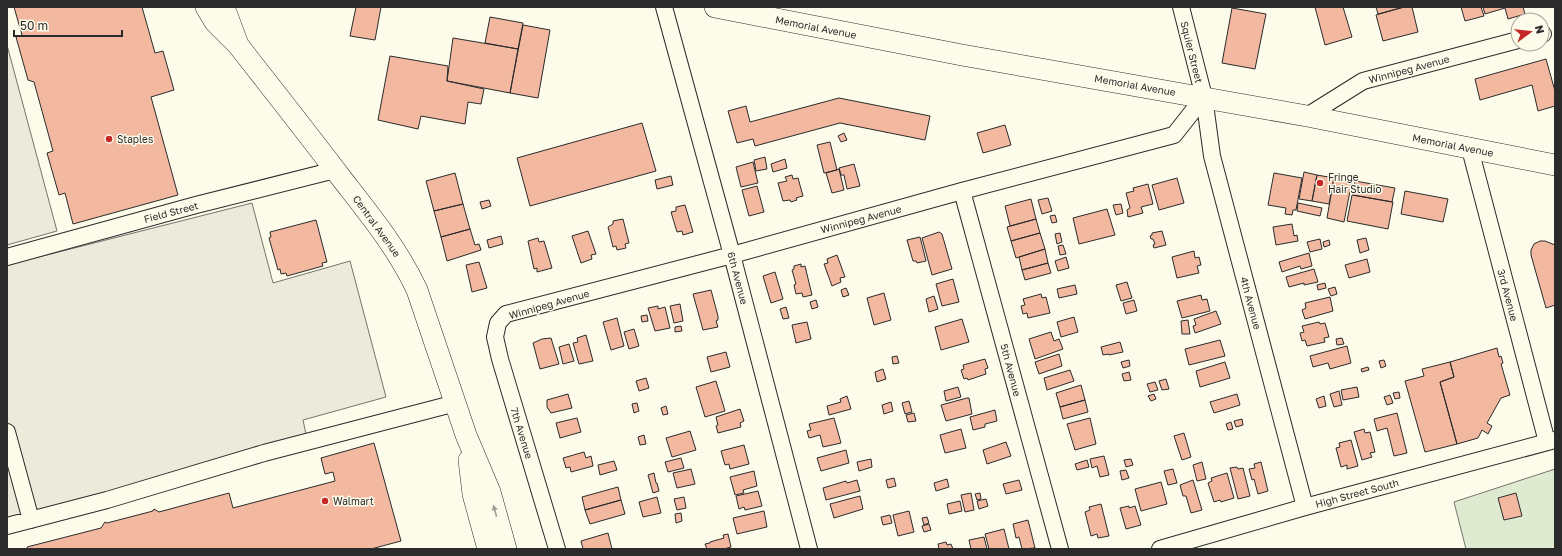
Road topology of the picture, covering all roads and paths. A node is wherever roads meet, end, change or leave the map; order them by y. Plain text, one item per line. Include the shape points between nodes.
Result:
1 (206, 7) edge
2 (224, 7) edge
3 (664, 7) edge
4 (714, 7) edge
5 (1181, 7) edge
6 (1510, 42) edge
7 (238, 45) junction
8 (1204, 97) junction
9 (1307, 116) junction
10 (1470, 149) junction
11 (1555, 165) edge
12 (335, 170) junction
13 (962, 191) junction
14 (732, 255) junction
15 (7, 257) edge
16 (503, 318) joint
17 (456, 403) junction
18 (7, 432) edge
19 (466, 435) junction
20 (1551, 441) edge
21 (1305, 507) junction
22 (31, 520) junction
23 (7, 526) edge
24 (488, 549) edge
25 (506, 549) edge
26 (557, 549) edge
27 (809, 549) edge
28 (1060, 549) edge
29 (1160, 549) edge

1 - 7 main road, Central Avenue via 215,22
2 - 7 main road, Central Avenue
3 - 14 street, 6th Avenue
4 - 8 main road, Memorial Avenue via 962,55
5 - 8 street, Squier Street
6 - 9 street, Winnipeg Avenue via 1363,81
7 - 12 main road, Central Avenue
8 - 9 main road, Memorial Avenue
8 - 13 street, Winnipeg Avenue via 1174,135
8 - 21 street, 4th Avenue via 1212,156
9 - 10 main road, Memorial Avenue
10 - 11 main road, Memorial Avenue
10 - 20 street, 3rd Avenue
12 - 15 street, Field Street
12 - 17 main road, Central Avenue via 406,268
13 - 14 street, Winnipeg Avenue
13 - 28 street, 5th Avenue
14 - 16 street, Winnipeg Avenue via 506,314
14 - 27 street, 6th Avenue
16 - 26 street, 7th Avenue via 498,323 495,338
17 - 19 main road, Central Avenue
17 - 22 street via 264,453
18 - 22 street
19 - 24 main road, Central Avenue via 473,494
25 -> 19 main road, Central Avenue via 490,492
20 - 21 street, High Street South
21 - 29 street, High Street South
22 - 23 street

